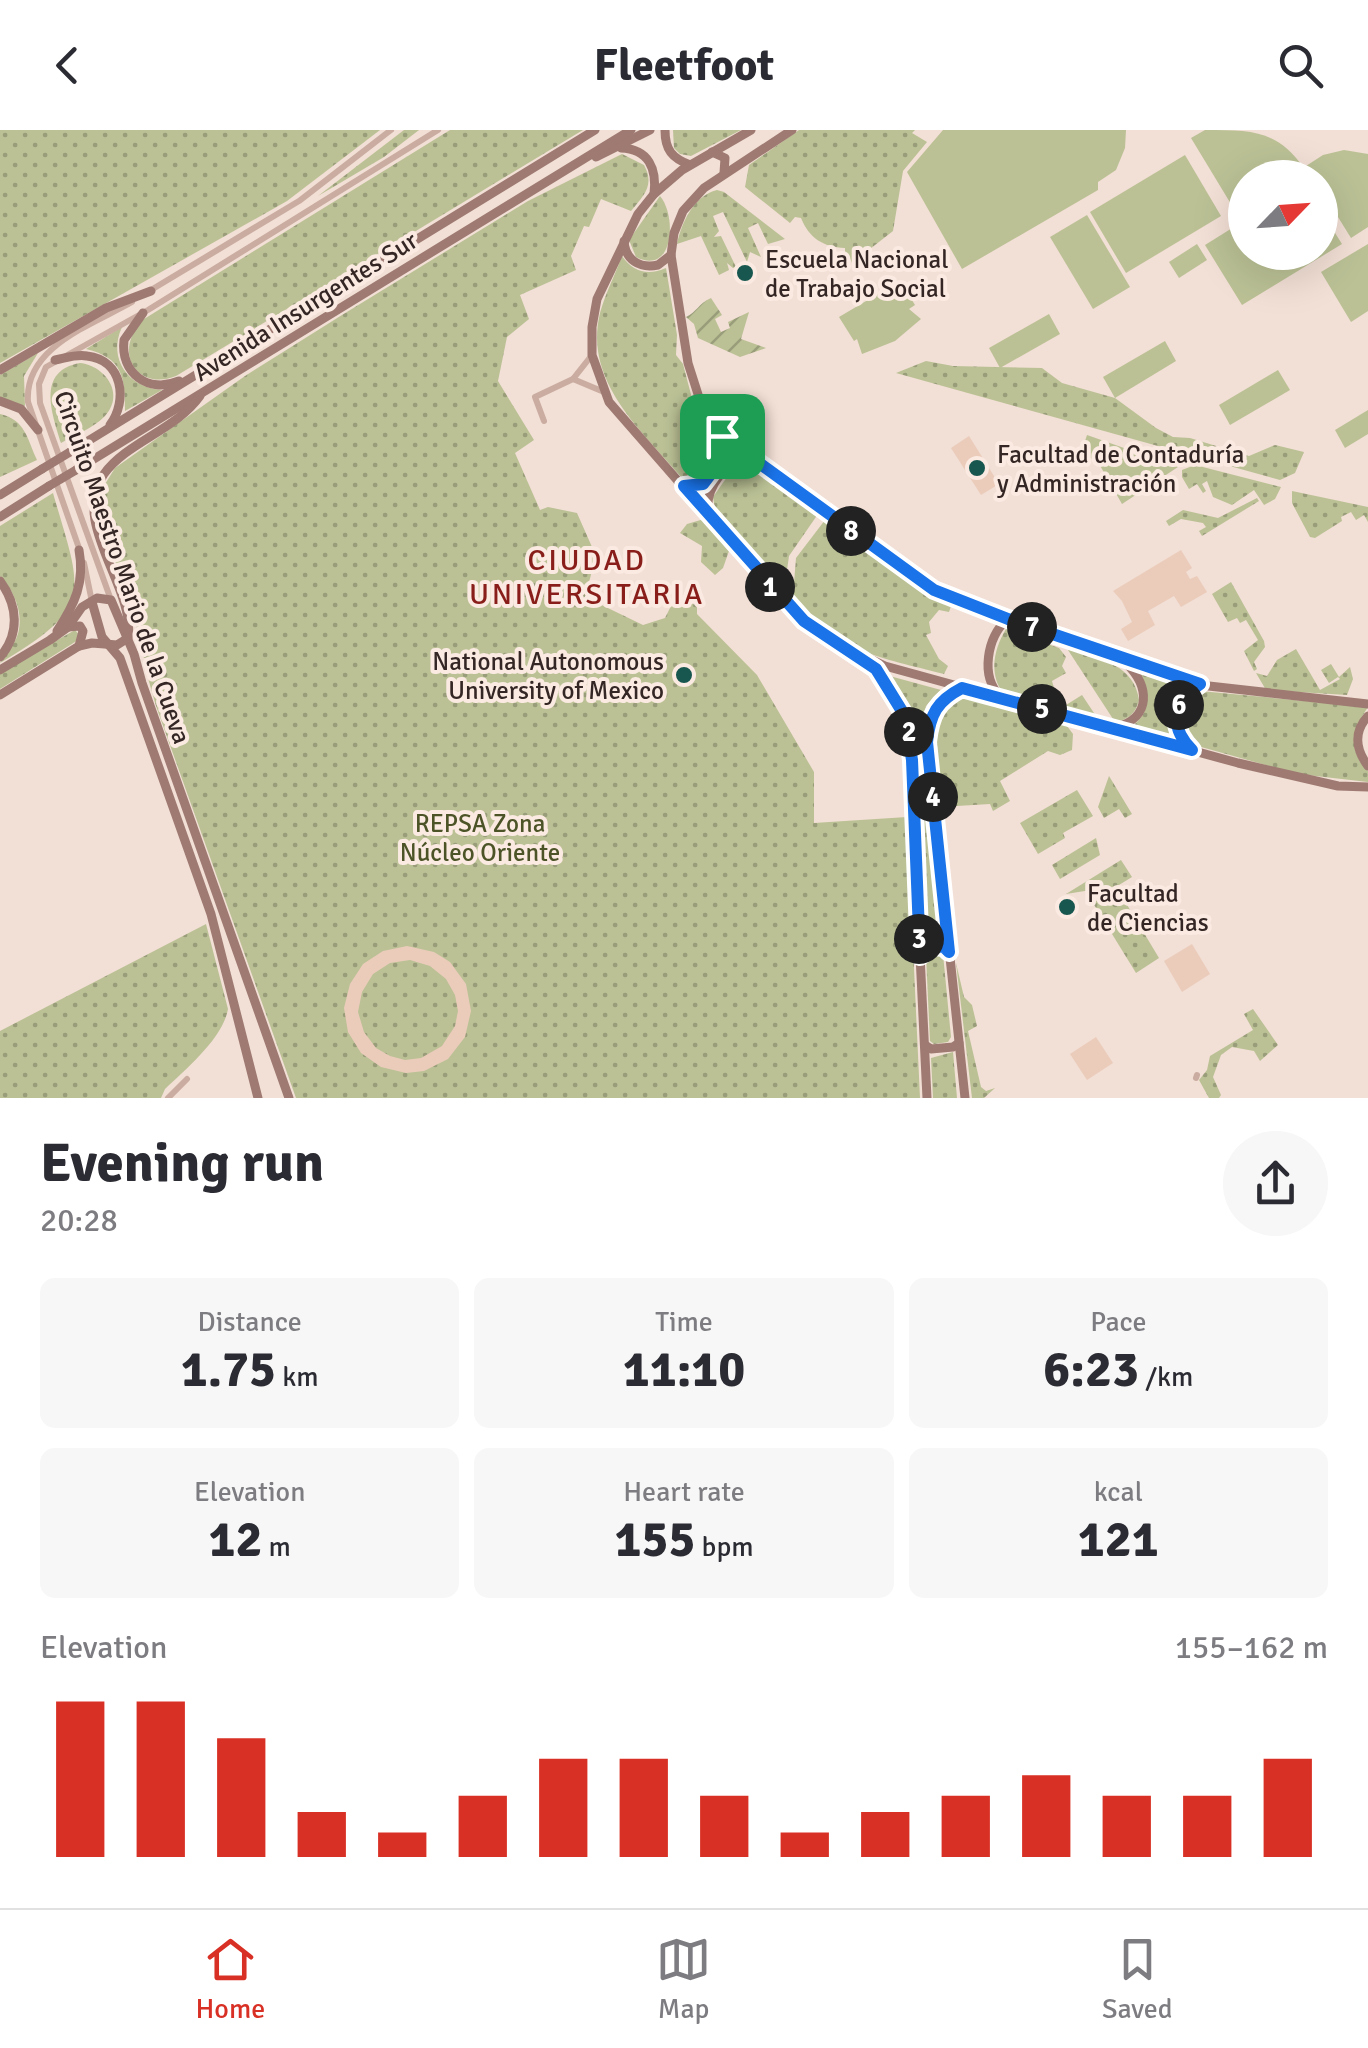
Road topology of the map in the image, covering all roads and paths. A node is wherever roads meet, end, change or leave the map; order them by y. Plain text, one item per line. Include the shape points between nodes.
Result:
1 (390, 130) edge
2 (424, 130) edge
3 (438, 130) edge
4 (595, 130) edge
5 (630, 130) edge
6 (650, 130) edge
7 (665, 130) edge
8 (750, 130) edge
9 (774, 130) edge
10 (792, 130) edge
11 (775, 142) junction
12 (418, 143) junction
13 (618, 148) junction
14 (712, 152) junction
15 (690, 165) junction
16 (570, 168) junction
17 (724, 174) junction
18 (654, 194) junction
19 (624, 238) junction
20 (671, 255) junction
21 (151, 290) junction
22 (142, 312) junction
23 (592, 355) junction
24 (56, 360) junction
25 (209, 368) junction
26 (0, 370) edge
27 (573, 380) junction
28 (203, 392) junction
29 (604, 392) junction
30 (0, 402) edge
31 (544, 421) dead end
32 (38, 430) junction
33 (100, 434) junction
34 (722, 436) junction
35 (749, 455) junction
36 (18, 484) junction
37 (684, 486) junction
38 (0, 487) edge
39 (0, 495) edge
40 (708, 514) junction
41 (0, 517) edge
42 (79, 550) junction
43 (0, 581) edge
44 (111, 600) junction
45 (92, 602) junction
46 (1008, 619) junction
47 (68, 626) junction
48 (128, 638) junction
49 (50, 640) junction
50 (80, 646) junction
51 (111, 646) junction
52 (0, 657) edge
53 (861, 657) junction
54 (1120, 658) junction
55 (0, 670) edge
56 (1200, 684) junction
57 (962, 688) junction
58 (0, 695) edge
59 (1002, 699) junction
60 (1368, 704) edge
61 (1368, 716) edge
62 (1114, 728) junction
63 (1192, 750) junction
64 (1368, 766) edge
65 (1368, 787) edge
66 (949, 952) junction
67 (920, 956) junction
68 (233, 997) junction
69 (258, 1008) junction
70 (959, 1042) junction
71 (925, 1045) junction
72 (186, 1079) dead end
73 (168, 1098) edge
74 (258, 1098) edge
75 (289, 1098) edge
76 (928, 1098) edge
77 (965, 1098) edge

1 - 21 street, Circuito Maestro Mario de la Cueva via 299,201
2 - 12 street
3 - 12 street, Circuito Maestro Mario de la Cueva
4 - 25 street, Avenida Insurgentes Sur
5 - 16 street, Avenida Insurgentes Sur
6 - 13 street
7 - 15 street via 672,156
8 - 14 street
9 - 11 street
10 - 11 street
11 - 17 street
12 - 22 street, Circuito Maestro Mario de la Cueva
13 - 16 street
13 - 18 street via 647,157 655,172
14 - 15 street
14 - 17 street via 725,158
15 - 18 street
16 - 28 street, Avenida Insurgentes Sur
17 - 20 street via 683,211
18 - 19 street
19 - 20 street via 638,264 658,265
19 - 23 street via 597,299
20 - 34 street via 692,379
21 - 26 street via 106,308
21 - 32 street, Circuito Maestro Mario de la Cueva via 40,359 27,388
22 - 24 street, Circuito Maestro Mario de la Cueva
22 - 25 street via 123,344 139,380 167,385
23 - 27 street
23 - 29 street
24 - 33 street via 89,356 116,376 121,405
24 - 44 street, Circuito Maestro Mario de la Cueva via 39,384 40,402
25 - 33 street, Avenida Insurgentes Sur
27 - 29 street
27 - 31 street via 535,397
28 - 41 street, Avenida Insurgentes Sur, bridge
28 - 48 street via 182,416 110,467 95,493 94,518
29 - 37 street
30 - 32 street via 22,409
32 - 42 street, Circuito Maestro Mario de la Cueva
33 - 36 street, Avenida Insurgentes Sur, bridge
34 - 35 street
34 - 37 street via 722,459 703,484
35 - 40 street via 728,465 708,495
35 - 46 street via 934,590
36 - 38 street
36 - 39 street, Avenida Insurgentes Sur
37 - 40 street
40 - 53 street via 808,626
42 - 45 street, Circuito Maestro Mario de la Cueva
42 - 49 street via 78,594
43 - 52 street via 15,620
44 - 45 street
44 - 48 street, Circuito Maestro Mario de la Cueva
45 - 47 street
45 - 51 street, Circuito Maestro Mario de la Cueva
46 - 54 street
46 - 59 street via 995,636 987,670
47 - 49 street
47 - 50 street via 83,631
48 - 51 street
48 - 69 street, Circuito Maestro Mario de la Cueva
49 - 55 street
50 - 51 street
50 - 58 street
51 - 68 street, Circuito Maestro Mario de la Cueva via 211,914
53 - 57 street
53 - 67 street via 887,684 909,730
54 - 56 street
54 - 62 street via 1145,697 1137,717
56 - 60 street
56 - 63 street via 1182,699 1175,717 1177,733
57 - 59 street
57 - 66 street via 933,712 927,742
59 - 62 street
61 - 64 street via 1358,735 1358,753
62 - 63 street
63 - 65 street via 1307,780
66 - 67 street via 933,946
66 - 70 street
67 - 71 street
68 - 69 street via 246,997
68 - 74 street, Circuito Maestro Mario de la Cueva
69 - 75 street, Circuito Maestro Mario de la Cueva
70 - 71 street
70 - 77 street
71 - 76 street
72 - 73 street

